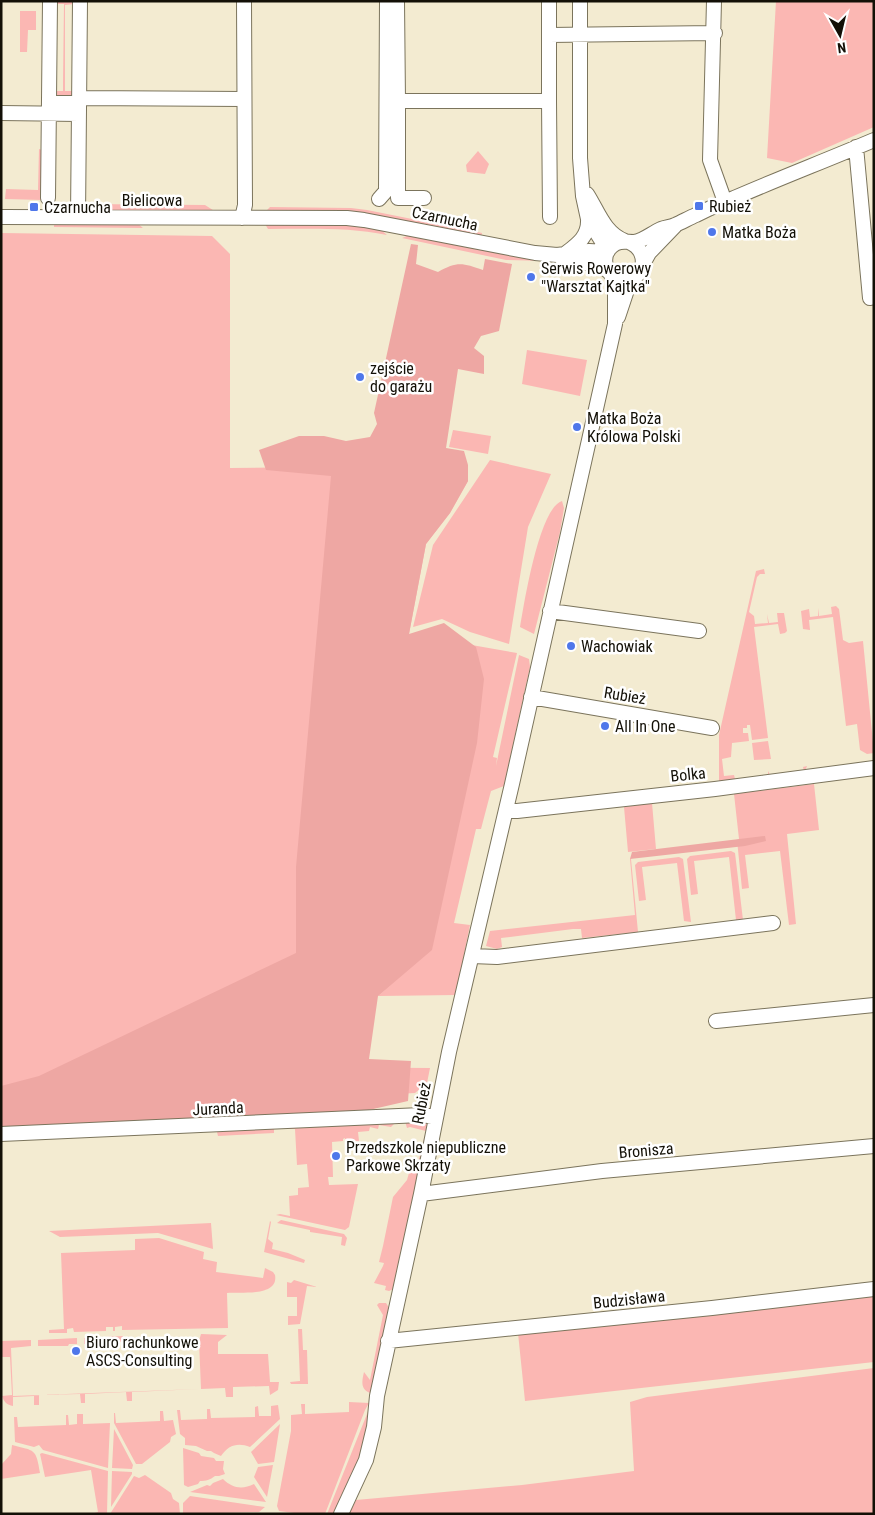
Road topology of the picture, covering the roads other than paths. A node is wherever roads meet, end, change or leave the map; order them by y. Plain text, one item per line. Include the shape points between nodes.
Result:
1 (50, 1) edge
2 (80, 1) edge
3 (244, 1) edge
4 (387, 1) edge
5 (397, 1) edge
6 (549, 1) edge
7 (580, 1) edge
8 (714, 1) edge
9 (714, 33) junction
10 (549, 34) junction
11 (580, 34) junction
12 (244, 99) junction
13 (398, 101) junction
14 (548, 101) junction
15 (79, 105) junction
16 (49, 108) junction
17 (1, 113) edge
18 (874, 140) edge
19 (856, 147) junction
20 (582, 187) junction
21 (48, 198) dead end
22 (424, 198) dead end
23 (380, 199) dead end
24 (725, 202) junction
25 (1, 217) edge
26 (550, 217) dead end
27 (78, 218) junction
28 (242, 218) junction
29 (588, 219) junction
30 (676, 225) junction
31 (627, 242) junction
32 (607, 251) junction
33 (562, 254) junction
34 (644, 262) junction
35 (610, 273) junction
36 (632, 278) junction
37 (870, 298) dead end
38 (614, 324) junction
39 (550, 611) junction
40 (699, 631) dead end
41 (531, 697) junction
42 (712, 728) dead end
43 (874, 768) edge
44 (506, 810) junction
45 (773, 923) dead end
46 (472, 956) junction
47 (874, 1005) edge
48 (716, 1021) dead end
49 (436, 1117) junction
50 (1, 1134) edge
51 (874, 1146) edge
52 (421, 1194) junction
53 (874, 1289) edge
54 (388, 1341) junction
55 (340, 1514) edge

1 - 16 street
2 - 15 street
3 - 12 street
4 - 23 street via 386,192
5 - 13 street
6 - 10 street
7 - 11 street
8 - 9 street
9 - 11 street
9 - 24 street via 710,160
10 - 11 street
10 - 14 street
11 - 20 street
12 - 15 street
12 - 28 street via 245,205
13 - 14 street
13 - 22 street via 398,198
14 - 26 street
15 - 16 street
15 - 27 street
16 - 17 street
16 - 21 street via 44,145
18 - 19 street
19 - 24 street
19 - 37 street
20 - 29 street
20 - 31 street via 605,224 618,238
24 - 30 street
25 - 27 street, Bielicowa
27 - 28 street, Bielicowa
28 - 33 street, Czarnucha via 364,220 525,252
29 - 32 street
29 - 33 street via 585,236
30 - 31 street
30 - 34 street via 649,252
31 - 32 street via 613,245
31 - 34 street via 636,245
32 - 33 street, Czarnucha
32 - 35 street via 605,264
33 - 35 street, Czarnucha via 564,259 602,266
34 - 36 street via 640,272
35 - 36 street via 623,280
35 - 38 street, Rubież via 615,284
36 - 38 street, Rubież via 622,311
38 - 39 street, Rubież
39 - 40 street
39 - 41 street, Rubież
41 - 42 street, Rubież
41 - 44 street, Rubież
43 - 44 street, Bolka via 715,789
44 - 46 street, Rubież
45 - 46 street via 497,957
46 - 49 street, Rubież
47 - 48 street
49 - 50 street, Juranda via 421,1115
49 - 52 street, Rubież
51 - 52 street, Bronisza via 602,1171
52 - 54 street, Rubież
53 - 54 street, Budzisława
54 - 55 street, Rubież via 366,1460

